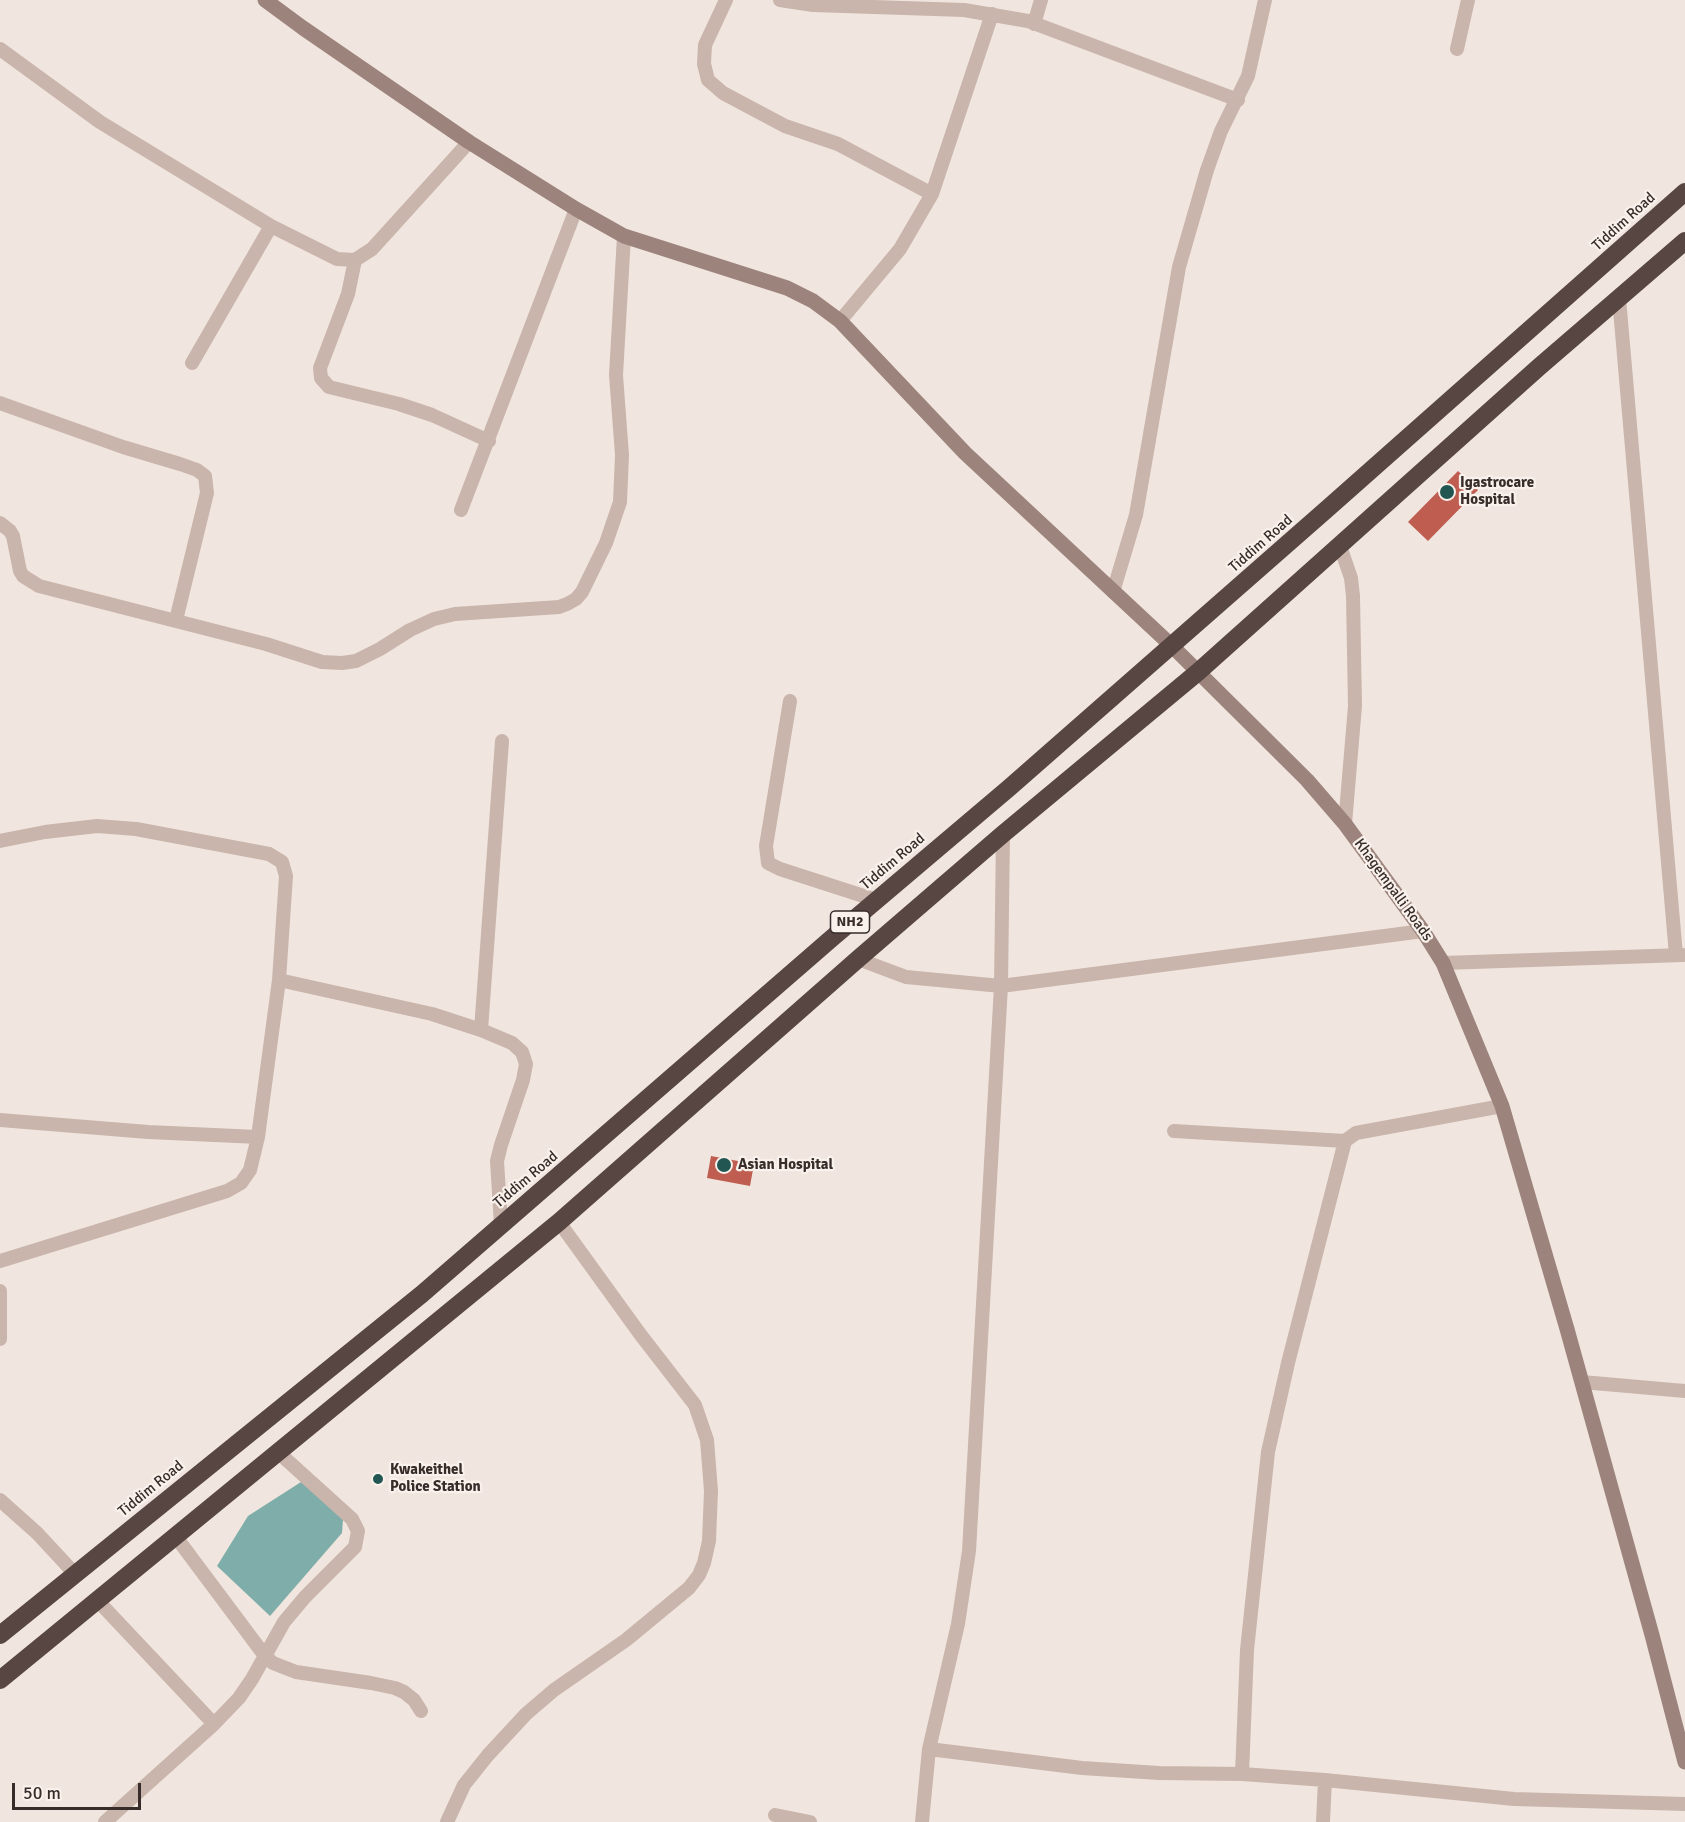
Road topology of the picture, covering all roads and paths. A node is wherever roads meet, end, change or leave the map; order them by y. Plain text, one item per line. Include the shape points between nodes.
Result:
1 (265, 0) edge
2 (726, 0) edge
3 (780, 0) edge
4 (1041, 0) edge
5 (1265, 0) edge
6 (1468, 0) edge
7 (916, 4) edge
8 (992, 14) junction
9 (1034, 24) junction
10 (0, 49) edge
11 (1458, 49) dead end
12 (1238, 100) junction
13 (470, 142) junction
14 (1685, 192) edge
15 (932, 195) junction
16 (576, 209) junction
17 (271, 226) junction
18 (624, 236) junction
19 (1685, 241) edge
20 (355, 260) junction
21 (1619, 298) junction
22 (840, 321) junction
23 (192, 363) dead end
24 (0, 403) edge
25 (489, 441) junction
26 (461, 510) dead end
27 (0, 523) edge
28 (1341, 546) junction
29 (1113, 592) junction
30 (176, 620) junction
31 (1172, 646) junction
32 (1198, 672) junction
33 (790, 701) dead end
34 (502, 741) dead end
35 (1345, 824) junction
36 (1004, 834) junction
37 (0, 841) edge
38 (876, 900) junction
39 (1423, 931) junction
40 (1681, 955) edge
41 (858, 959) junction
42 (1443, 963) junction
43 (279, 980) junction
44 (1001, 986) junction
45 (481, 1030) junction
46 (1502, 1106) junction
47 (0, 1120) edge
48 (1174, 1131) dead end
49 (258, 1137) junction
50 (1345, 1141) junction
51 (559, 1222) junction
52 (501, 1225) junction
53 (0, 1261) edge
54 (0, 1291) edge
55 (0, 1339) edge
56 (1582, 1382) junction
57 (1685, 1391) edge
58 (279, 1453) junction
59 (0, 1500) edge
60 (176, 1537) junction
61 (75, 1574) junction
62 (98, 1600) junction
63 (0, 1635) edge
64 (265, 1656) junction
65 (0, 1680) edge
66 (421, 1710) dead end
67 (214, 1724) junction
68 (929, 1749) junction
69 (1685, 1762) edge
70 (1242, 1774) junction
71 (1325, 1780) junction
72 (1685, 1804) edge
73 (775, 1815) dead end
74 (105, 1822) edge
75 (447, 1822) edge
76 (810, 1822) edge
77 (922, 1822) edge
78 (1323, 1822) edge

1 - 13 street, Khagempalli Roads
2 - 15 street via 705,45 708,80 723,93 785,126 838,144
3 - 7 street via 813,5
4 - 9 street
5 - 12 street via 1248,75
6 - 11 street
7 - 8 street
8 - 9 street
8 - 15 street
9 - 12 street
10 - 17 street via 99,122
12 - 29 street via 1207,170 1179,267 1136,515
13 - 16 street, Khagempalli Roads
13 - 20 street via 372,249
14 - 31 highway, Tiddim Road / NH2
15 - 22 street via 900,249
16 - 18 street, Khagempalli Roads
16 - 25 street
17 - 20 street via 337,259
17 - 23 street
18 - 22 street, Khagempalli Roads via 788,288
18 - 30 street via 616,375 622,455 620,502 606,543 576,598 559,607 445,616 410,630 356,661 342,663 322,662
19 - 21 highway, NH2
20 - 25 street via 348,294 320,368 321,378 330,387 432,415
21 - 28 highway, NH2
21 - 40 street
22 - 29 street, Khagempalli Roads via 965,453
24 - 30 street via 205,476 207,493
25 - 26 street
27 - 30 street via 10,531 20,572 28,581
28 - 32 highway, NH2
28 - 35 street via 1353,596 1355,706
29 - 31 street, Khagempalli Roads
31 - 32 street, Khagempalli Roads
31 - 38 highway, Tiddim Road / NH2
32 - 35 street, Khagempalli Roads via 1307,780
32 - 36 highway, NH2
33 - 38 street via 766,859 780,869
34 - 45 street
35 - 39 street, Khagempalli Roads
36 - 41 highway, NH2
36 - 44 street
37 - 43 street via 97,826 136,829 269,854 282,862 286,876
38 - 52 highway, Tiddim Road / NH2
39 - 42 street, Khagempalli Roads
39 - 44 street
40 - 42 street
41 - 44 street via 906,977
41 - 51 highway, NH2
42 - 46 street, Khagempalli Roads
43 - 45 street via 411,1009
43 - 49 street
44 - 68 street via 969,1551 958,1624
45 - 52 street via 512,1043 522,1052 526,1064 497,1161
46 - 50 street via 1356,1133
46 - 56 street, Khagempalli Roads
47 - 49 street
48 - 50 street
49 - 53 street via 250,1170 241,1183 227,1191
50 - 70 street via 1268,1452 1247,1650
51 - 58 highway, NH2
51 - 75 street via 695,1405 707,1440 709,1541 699,1575 689,1588 526,1714 464,1785
52 - 61 highway, Tiddim Road / NH2 via 422,1294
54 - 55 street
56 - 57 street
56 - 69 street, Khagempalli Roads
58 - 60 highway, NH2
58 - 64 street via 352,1519 358,1539 356,1547 284,1622
59 - 61 street
60 - 62 highway, NH2
60 - 64 street
61 - 63 highway, Tiddim Road / NH2
62 - 65 highway, NH2
62 - 67 street
64 - 66 street via 296,1672 395,1688 414,1700
64 - 67 street via 239,1698
67 - 74 street
68 - 70 street via 1082,1768
68 - 77 street
70 - 71 street
71 - 72 street via 1514,1799
71 - 78 street
73 - 76 street

